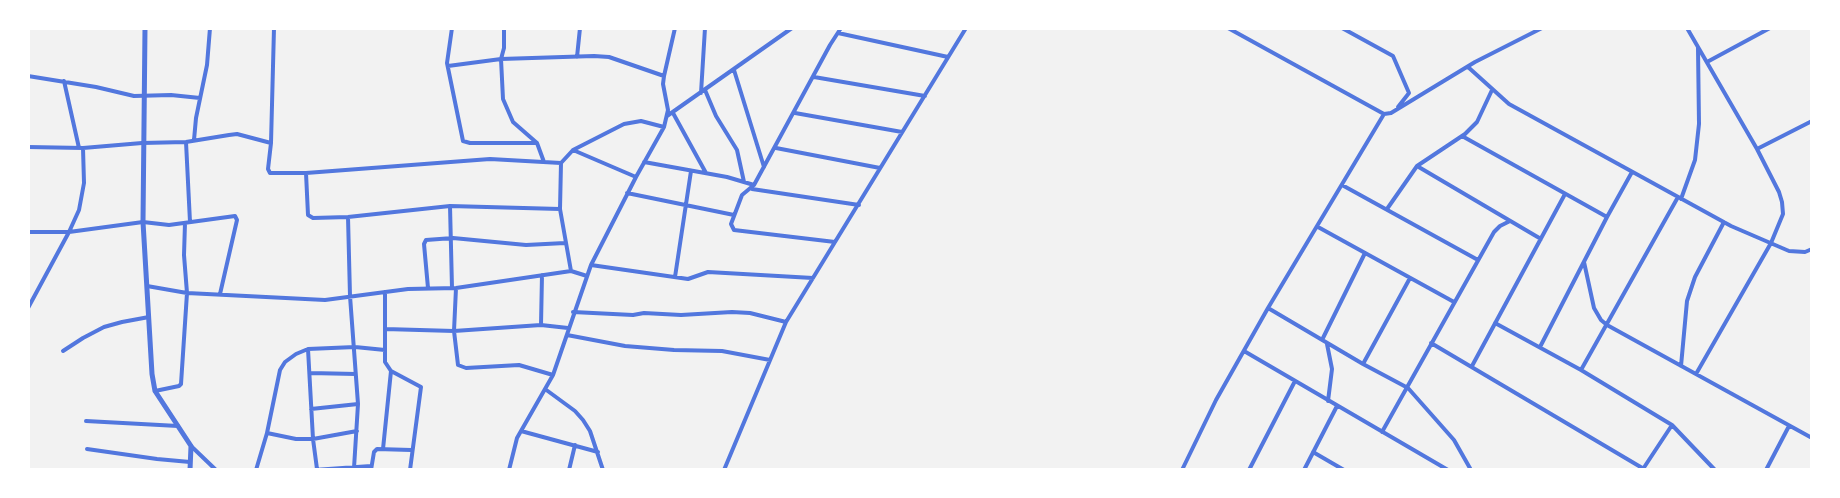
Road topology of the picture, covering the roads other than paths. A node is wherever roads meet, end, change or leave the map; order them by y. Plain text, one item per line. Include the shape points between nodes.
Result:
1 (145, 28) edge
2 (210, 28) edge
3 (274, 28) edge
4 (452, 28) edge
5 (504, 28) edge
6 (580, 28) edge
7 (675, 28) edge
8 (705, 28) edge
9 (792, 28) edge
10 (966, 28) edge
11 (1228, 28) edge
12 (1342, 28) edge
13 (1542, 28) edge
14 (1688, 28) edge
15 (1770, 28) edge
16 (840, 31) edge
17 (1698, 48) junction
18 (577, 57) junction
19 (948, 57) junction
20 (501, 59) junction
21 (1707, 62) junction
22 (448, 66) junction
23 (1468, 67) junction
24 (734, 70) junction
25 (28, 76) edge
26 (664, 76) junction
27 (814, 77) junction
28 (64, 81) junction
29 (1492, 90) junction
30 (703, 92) junction
31 (146, 94) junction
32 (925, 96) junction
33 (200, 98) junction
34 (1394, 111) junction
35 (673, 113) junction
36 (795, 113) junction
37 (1384, 114) junction
38 (667, 116) junction
39 (1812, 121) edge
40 (664, 127) junction
41 (902, 132) junction
42 (1462, 136) junction
43 (194, 140) junction
44 (186, 142) junction
45 (271, 142) junction
46 (142, 143) junction
47 (537, 143) junction
48 (28, 147) edge
49 (81, 148) junction
50 (776, 148) junction
51 (1757, 149) junction
52 (573, 150) junction
53 (544, 162) junction
54 (644, 162) junction
55 (561, 163) junction
56 (1417, 166) junction
57 (764, 167) junction
58 (880, 168) junction
59 (692, 171) junction
60 (1632, 172) junction
61 (306, 173) junction
62 (706, 173) junction
63 (636, 177) junction
64 (744, 182) junction
65 (1342, 184) junction
66 (753, 187) junction
67 (627, 193) junction
68 (1565, 194) junction
69 (1680, 198) junction
70 (859, 205) junction
71 (450, 206) junction
72 (685, 206) junction
73 (560, 209) junction
74 (1387, 209) junction
75 (734, 215) junction
76 (348, 217) junction
77 (1607, 217) junction
78 (1510, 220) junction
79 (143, 222) junction
80 (1724, 222) junction
81 (187, 223) junction
82 (1318, 227) junction
83 (28, 232) edge
84 (69, 232) junction
85 (453, 238) junction
86 (1541, 238) junction
87 (835, 242) junction
88 (565, 243) junction
89 (1771, 243) junction
90 (1812, 249) edge
91 (1365, 253) junction
92 (1478, 260) junction
93 (1584, 262) junction
94 (591, 265) junction
95 (571, 271) junction
96 (542, 275) junction
97 (587, 276) junction
98 (675, 277) junction
99 (813, 278) junction
100 (1410, 278) junction
101 (146, 286) junction
102 (428, 288) junction
103 (454, 288) junction
104 (385, 291) junction
105 (187, 293) junction
106 (220, 294) junction
107 (350, 296) junction
108 (1454, 302) junction
109 (28, 308) edge
110 (1268, 308) junction
111 (573, 312) junction
112 (150, 317) junction
113 (786, 322) junction
114 (1495, 324) junction
115 (541, 325) junction
116 (1607, 325) junction
117 (568, 328) junction
118 (385, 329) junction
119 (454, 331) junction
120 (567, 335) junction
121 (1322, 340) junction
122 (1327, 343) junction
123 (1431, 343) junction
124 (355, 347) junction
125 (1540, 347) junction
126 (308, 349) junction
127 (385, 350) junction
128 (63, 351) dead end
129 (1244, 351) junction
130 (770, 360) junction
131 (1363, 364) junction
132 (1472, 366) junction
133 (1681, 366) junction
134 (1581, 370) junction
135 (391, 371) junction
136 (310, 373) junction
137 (356, 374) junction
138 (1696, 374) junction
139 (553, 375) junction
140 (1295, 381) junction
141 (1408, 388) junction
142 (544, 389) junction
143 (155, 391) junction
144 (1328, 401) junction
145 (358, 404) junction
146 (1337, 406) junction
147 (311, 409) junction
148 (86, 421) dead end
149 (1672, 425) junction
150 (179, 426) junction
151 (1789, 426) junction
152 (521, 430) junction
153 (357, 431) junction
154 (1382, 432) junction
155 (267, 433) junction
156 (1812, 438) edge
157 (313, 439) junction
158 (575, 445) junction
159 (191, 446) junction
160 (87, 449) dead end
161 (383, 449) junction
162 (411, 450) junction
163 (598, 452) junction
164 (1313, 452) junction
165 (190, 462) junction
166 (354, 468) junction
167 (371, 468) edge
168 (316, 469) edge
169 (1644, 469) edge
170 (190, 470) edge
171 (216, 470) edge
172 (256, 470) edge
173 (410, 470) edge
174 (509, 470) edge
175 (569, 470) edge
176 (603, 470) edge
177 (724, 470) edge
178 (1182, 470) edge
179 (1249, 470) edge
180 (1304, 470) edge
181 (1344, 470) edge
182 (1448, 470) edge
183 (1471, 470) edge
184 (1715, 470) edge
185 (1766, 470) edge

1 - 31 street
2 - 33 street
3 - 45 street
4 - 22 street
5 - 20 street
6 - 18 street
7 - 26 street
8 - 30 street
9 - 24 street
10 - 19 street
11 - 37 street
12 - 34 street via 1393,56 1409,93
13 - 23 street
14 - 17 street
15 - 21 street
16 - 19 street
16 - 27 street
17 - 21 street
17 - 69 street via 1699,124 1695,160
18 - 20 street
18 - 26 street via 609,57
19 - 32 street
20 - 22 street
20 - 47 street via 506,110 513,122
21 - 51 street
22 - 47 street via 465,143
23 - 29 street
23 - 34 street
24 - 30 street
24 - 57 street
25 - 28 street
26 - 38 street
27 - 32 street
27 - 36 street
28 - 31 street via 134,96
28 - 49 street
29 - 42 street via 1477,122
29 - 60 street via 1528,115
30 - 35 street
30 - 64 street via 737,150
31 - 33 street
31 - 46 street
32 - 41 street
33 - 43 street
34 - 37 street
35 - 38 street
35 - 62 street
36 - 41 street
36 - 50 street
37 - 65 street
38 - 40 street
39 - 51 street
40 - 52 street via 641,121 624,124
40 - 54 street
41 - 58 street
42 - 56 street
42 - 68 street
43 - 44 street
43 - 45 street via 237,135
44 - 46 street
44 - 81 street
45 - 61 street via 270,173
46 - 49 street
46 - 79 street
47 - 53 street
48 - 49 street
49 - 84 street via 83,196
50 - 57 street
50 - 58 street
51 - 89 street via 1782,202 1783,214
52 - 55 street
52 - 63 street
53 - 55 street
53 - 61 street via 490,159
54 - 59 street
54 - 63 street
55 - 73 street
56 - 74 street
56 - 78 street
57 - 66 street
58 - 70 street
59 - 62 street
59 - 72 street
60 - 69 street
60 - 77 street
61 - 76 street via 310,217
62 - 64 street
63 - 67 street
64 - 66 street
65 - 74 street
65 - 82 street
66 - 70 street
66 - 75 street via 744,192
67 - 72 street
67 - 94 street
68 - 77 street
68 - 86 street
69 - 80 street
69 - 116 street
70 - 87 street
71 - 73 street
71 - 76 street
71 - 85 street
72 - 75 street
72 - 98 street
73 - 88 street
74 - 92 street
75 - 87 street via 734,230
76 - 107 street
77 - 93 street
78 - 86 street
78 - 92 street via 1494,232
79 - 81 street
79 - 84 street
79 - 101 street
80 - 89 street
80 - 133 street via 1687,301
81 - 105 street
81 - 106 street via 237,217
82 - 91 street
82 - 110 street
83 - 84 street
84 - 109 street
85 - 88 street via 526,245
85 - 102 street via 425,241
85 - 103 street
86 - 114 street
87 - 99 street
88 - 95 street
89 - 90 street via 1789,251
89 - 138 street
91 - 100 street
91 - 121 street
92 - 108 street
93 - 116 street via 1594,308
93 - 125 street
94 - 97 street
94 - 98 street
95 - 96 street
95 - 97 street
96 - 103 street
96 - 115 street
97 - 111 street
98 - 99 street via 693,278 708,272
99 - 113 street
100 - 108 street
100 - 131 street
101 - 105 street
101 - 112 street
102 - 103 street
102 - 104 street
103 - 119 street
104 - 107 street
104 - 118 street
105 - 106 street
105 - 143 street via 181,384
106 - 107 street via 311,300
107 - 124 street
108 - 123 street
110 - 121 street
110 - 129 street
111 - 113 street via 732,312
111 - 117 street
112 - 128 street via 104,327
112 - 143 street
113 - 130 street
114 - 125 street
114 - 132 street
115 - 117 street
115 - 119 street
116 - 133 street
116 - 134 street
117 - 120 street
118 - 119 street
118 - 127 street
119 - 139 street via 460,367 519,365
120 - 130 street via 625,346 722,351
120 - 139 street
121 - 122 street
122 - 131 street
122 - 144 street via 1332,369
123 - 132 street
123 - 141 street
124 - 126 street
124 - 127 street
124 - 137 street
125 - 134 street
126 - 136 street
126 - 155 street via 285,362 280,370
127 - 135 street via 385,362
129 - 140 street
129 - 178 street
130 - 177 street
131 - 141 street
132 - 169 street
133 - 138 street
134 - 149 street
135 - 161 street
135 - 162 street via 421,387
136 - 137 street
136 - 147 street
137 - 145 street
138 - 151 street
139 - 142 street
140 - 144 street
140 - 179 street
141 - 154 street
141 - 183 street via 1454,441
142 - 152 street
142 - 163 street via 583,420
143 - 150 street
144 - 146 street
145 - 147 street
145 - 153 street
146 - 154 street
146 - 164 street
147 - 157 street
148 - 150 street
149 - 169 street
149 - 184 street
150 - 159 street
151 - 156 street
151 - 185 street
152 - 158 street
152 - 174 street
153 - 157 street
153 - 166 street
154 - 182 street
155 - 157 street
155 - 172 street
157 - 168 street
158 - 163 street
158 - 175 street
159 - 165 street
159 - 171 street
160 - 165 street
161 - 162 street
161 - 167 street via 374,452
162 - 173 street
163 - 176 street
164 - 180 street
164 - 181 street
165 - 170 street
166 - 167 street
166 - 168 street

